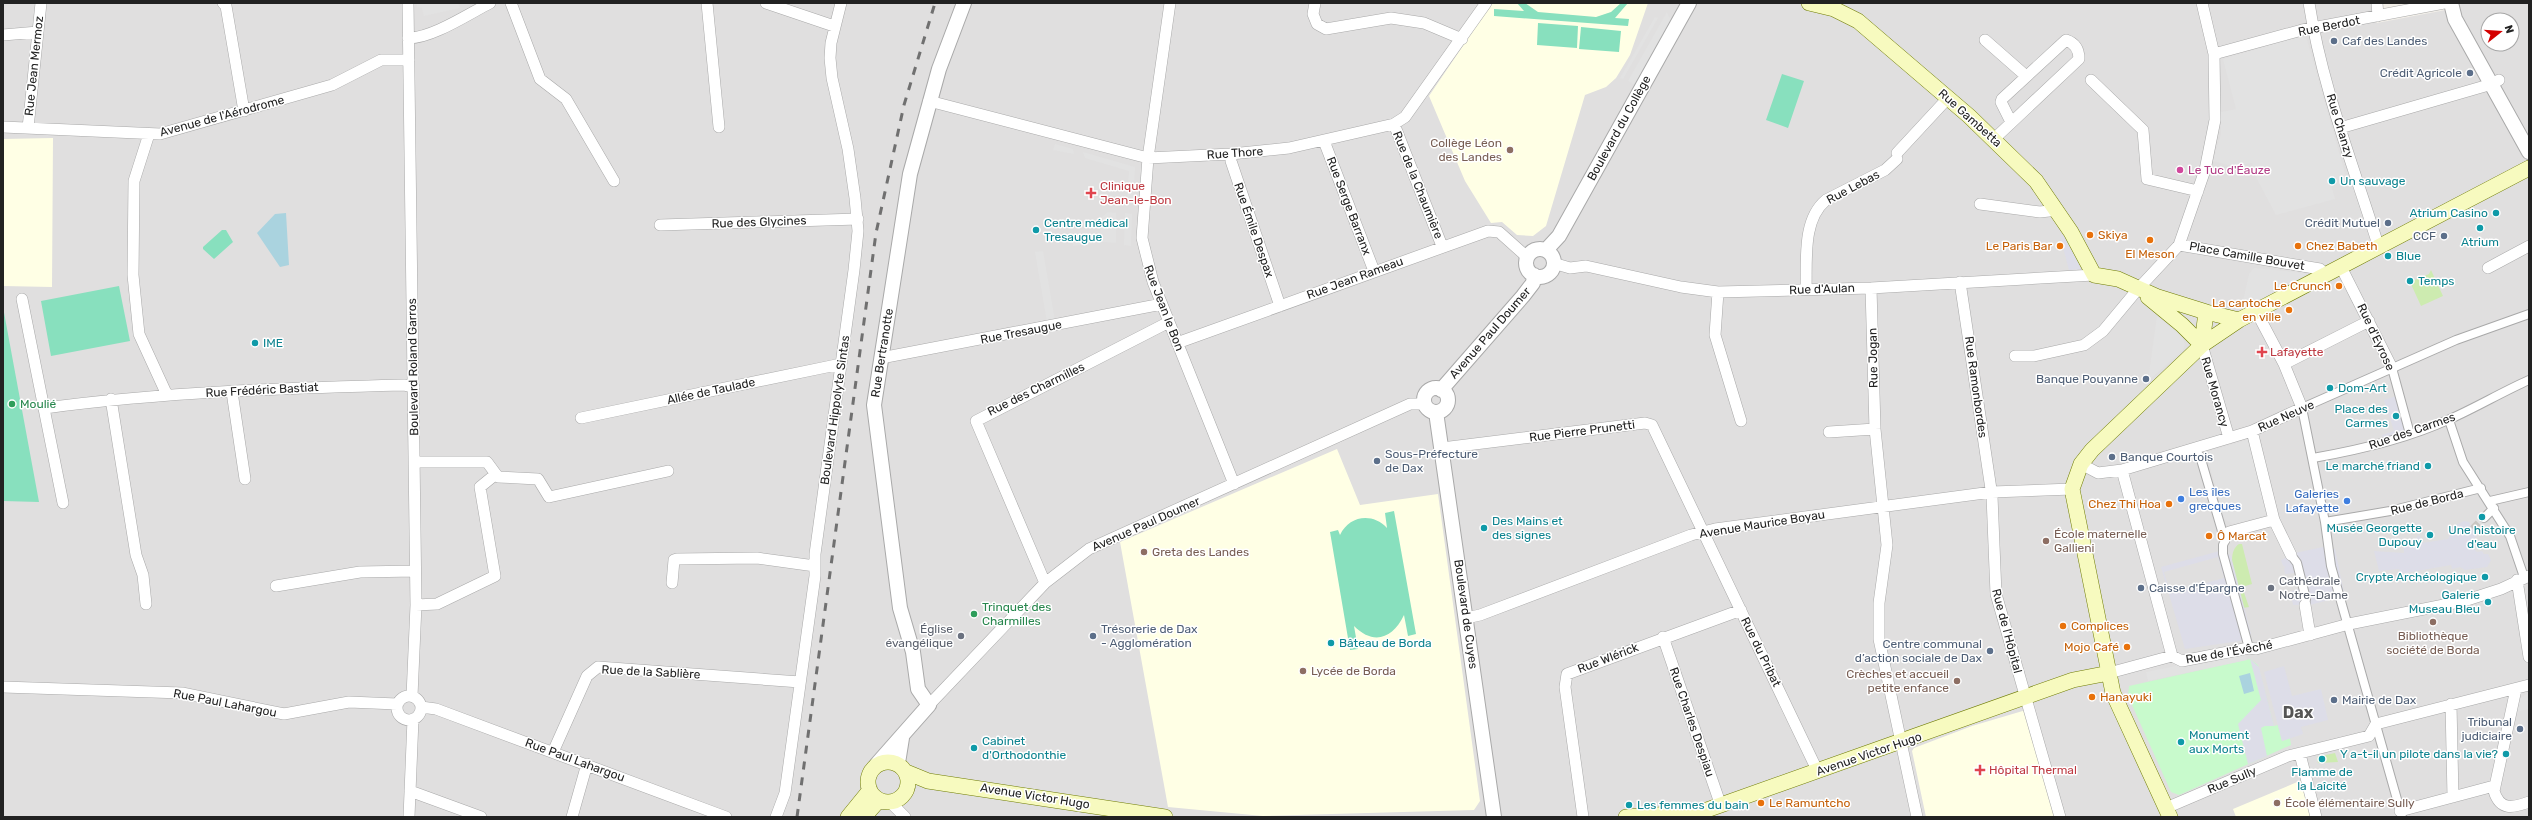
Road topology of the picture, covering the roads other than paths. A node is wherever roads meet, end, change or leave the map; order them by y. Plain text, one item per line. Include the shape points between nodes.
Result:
1 (41, 3) edge
2 (223, 3) edge
3 (408, 3) edge
4 (490, 3) edge
5 (511, 3) edge
6 (707, 3) edge
7 (766, 3) edge
8 (841, 3) edge
9 (964, 3) edge
10 (1170, 3) edge
11 (1315, 3) edge
12 (1486, 3) edge
13 (1688, 3) edge
14 (1809, 3) edge
15 (2202, 3) edge
16 (2309, 3) edge
17 (2377, 3) edge
18 (2444, 3) edge
19 (2451, 3) edge
20 (1838, 6) edge
21 (2378, 16) junction
22 (834, 26) junction
23 (2313, 30) junction
24 (38, 32) junction
25 (3, 35) edge
26 (408, 38) junction
27 (1462, 39) junction
28 (1985, 40) dead end
29 (2214, 54) junction
30 (409, 60) junction
31 (2026, 76) junction
32 (2091, 80) dead end
33 (2495, 82) junction
34 (1948, 98) junction
35 (929, 101) junction
36 (244, 111) junction
37 (2011, 122) junction
38 (1394, 124) junction
39 (3, 127) edge
40 (719, 127) dead end
41 (28, 128) junction
42 (2340, 128) junction
43 (149, 134) junction
44 (2529, 135) edge
45 (1994, 139) junction
46 (1324, 141) junction
47 (2529, 152) edge
48 (1230, 154) junction
49 (1148, 158) junction
50 (2529, 168) edge
51 (614, 181) dead end
52 (2198, 191) junction
53 (1980, 204) dead end
54 (2058, 210) junction
55 (858, 219) junction
56 (660, 225) dead end
57 (2179, 245) junction
58 (1442, 246) junction
59 (2529, 246) edge
60 (2379, 248) junction
61 (1546, 250) junction
62 (1527, 257) junction
63 (1554, 263) junction
64 (2341, 267) junction
65 (2488, 268) dead end
66 (1374, 271) junction
67 (2094, 274) junction
68 (2325, 275) junction
69 (1534, 276) junction
70 (1960, 282) junction
71 (1871, 288) junction
72 (2138, 289) junction
73 (1806, 290) junction
74 (1718, 292) junction
75 (22, 299) dead end
76 (1162, 304) junction
77 (1280, 306) junction
78 (2256, 311) junction
79 (2206, 312) junction
80 (2529, 314) edge
81 (2239, 320) junction
82 (2370, 321) junction
83 (1169, 322) junction
84 (1177, 344) junction
85 (2202, 346) junction
86 (2015, 356) dead end
87 (881, 358) junction
88 (841, 364) junction
89 (2284, 364) junction
90 (2392, 368) junction
91 (2529, 380) edge
92 (414, 388) junction
93 (1441, 390) junction
94 (232, 392) junction
95 (167, 395) junction
96 (111, 399) junction
97 (45, 408) junction
98 (1430, 408) junction
99 (2302, 408) junction
100 (581, 418) dead end
101 (2450, 420) junction
102 (1741, 421) dead end
103 (1875, 429) junction
104 (2252, 431) junction
105 (1829, 432) dead end
106 (2410, 434) junction
107 (2229, 438) junction
108 (1442, 448) junction
109 (2198, 454) dead end
110 (2313, 458) junction
111 (415, 462) junction
112 (2081, 464) junction
113 (2122, 470) junction
114 (668, 471) dead end
115 (496, 474) junction
116 (245, 479) dead end
117 (1234, 484) junction
118 (2072, 488) junction
119 (2481, 488) junction
120 (1992, 492) junction
121 (2529, 492) edge
122 (63, 503) dead end
123 (2492, 504) junction
124 (1883, 507) junction
125 (2484, 518) tunnel mouth
126 (2274, 520) junction
127 (2325, 522) junction
128 (1704, 531) junction
129 (2227, 537) junction
130 (2291, 555) joint
131 (815, 566) junction
132 (415, 571) junction
133 (2523, 578) edge
134 (672, 583) dead end
135 (1045, 583) junction
136 (276, 586) dead end
137 (146, 604) dead end
138 (416, 605) junction
139 (2305, 605) joint
140 (1741, 610) junction
141 (1466, 618) junction
142 (2349, 624) junction
143 (2310, 635) junction
144 (1663, 637) junction
145 (2249, 648) junction
146 (2172, 656) junction
147 (2529, 657) edge
148 (2108, 673) junction
149 (800, 682) junction
150 (2529, 684) edge
151 (3, 687) edge
152 (2516, 689) junction
153 (412, 696) junction
154 (2024, 697) junction
155 (397, 704) junction
156 (2451, 704) junction
157 (929, 705) junction
158 (422, 707) junction
159 (413, 719) junction
160 (2376, 724) junction
161 (902, 738) junction
162 (1900, 743) junction
163 (553, 752) junction
164 (2300, 754) junction
165 (587, 764) junction
166 (876, 765) junction
167 (902, 767) junction
168 (1818, 772) junction
169 (928, 781) junction
170 (2494, 786) junction
171 (410, 791) junction
172 (2453, 797) junction
173 (893, 801) edge
174 (2529, 802) edge
175 (1721, 806) junction
176 (1099, 812) edge
177 (2168, 813) edge
178 (2401, 814) edge
179 (1702, 815) edge
180 (409, 817) edge
181 (481, 817) edge
182 (572, 817) edge
183 (726, 817) edge
184 (776, 817) edge
185 (848, 817) edge
186 (864, 817) edge
187 (1165, 817) edge
188 (1494, 817) edge
189 (1583, 817) edge
190 (1626, 817) edge
191 (1917, 817) edge
192 (2060, 817) edge
193 (2316, 817) edge

1 - 24 street, Rue Jean Mermoz
2 - 36 street via 226,6
3 - 26 street, Boulevard Roland Garros
4 - 26 street via 419,37
5 - 51 street via 540,79 566,99
6 - 40 street
7 - 22 street
8 - 22 street, Boulevard Hippolyte Sintas
9 - 35 street, Rue Bertranotte
10 - 49 street, Rue Jean le Bon
11 - 27 street via 1313,14 1317,24 1326,29 1391,18 1424,23
12 - 27 street, Rue Thore
13 - 61 street, Boulevard du Collège via 1559,236
14 - 20 main road, Rue Gambetta
15 - 29 street
16 - 23 street, Rue Chanzy
17 - 21 street
18 - 21 street, Rue Berdot
19 - 33 street via 2470,27
20 - 34 main road, Rue Gambetta
21 - 23 street, Rue Berdot
22 - 55 street, Boulevard Hippolyte Sintas via 831,43 832,78 848,149
23 - 29 street, Rue Berdot
23 - 42 street, Rue Chanzy
24 - 25 street
24 - 41 street, Rue Jean Mermoz
26 - 30 street, Boulevard Roland Garros
27 - 38 street, Rue Thore via 1405,117
28 - 31 street
29 - 52 street via 2215,120
30 - 36 street, Avenue de l'Aérodrome via 381,60 332,85
30 - 92 street, Boulevard Roland Garros
31 - 37 street via 2001,102
31 - 37 street via 2066,40 2078,50 2079,59
32 - 52 street via 2143,130 2147,179
33 - 42 street
33 - 44 street
33 - 47 street
34 - 45 main road, Rue Gambetta
34 - 73 street, Rue Lebas via 1885,170 1819,206 1809,231
35 - 49 street, Rue Thore
35 - 87 street, Rue Bertranotte via 910,174
36 - 43 street, Avenue de l'Aérodrome via 174,132
37 - 45 street
38 - 46 street, Rue Thore
38 - 58 street, Rue de la Chaumière
39 - 41 street, Avenue de l'Aérodrome
41 - 43 street, Avenue de l'Aérodrome
42 - 60 street, Rue Chanzy
43 - 95 street via 134,181 133,275 138,334
45 - 54 main road, Rue Gambetta via 2036,180
46 - 48 street, Rue Thore via 1289,148
46 - 66 street, Rue Serge Barranx
48 - 49 street, Rue Thore
48 - 77 street, Rue Émile Despax via 1230,161
49 - 76 street, Rue Jean le Bon via 1142,238 1145,257
50 - 60 main road
52 - 57 street
53 - 54 street via 2040,212
54 - 67 main road, Rue Gambetta
55 - 56 street, Rue des Glycines
55 - 88 street, Boulevard Hippolyte Sintas
57 - 68 street, Place Camille Bouvet via 2320,269
57 - 72 street, Place Camille Bouvet
58 - 62 street, Rue Jean Rameau via 1488,231 1499,232
58 - 66 street, Rue Jean Rameau
59 - 65 street
60 - 64 main road
61 - 62 street via 1537,249
61 - 63 street
62 - 69 street via 1528,270
63 - 69 street via 1547,275
63 - 74 street, Rue d'Aulan via 1570,268 1592,267 1681,287
64 - 68 main road
64 - 82 street, Rue d'Eyrose
66 - 77 street, Rue Jean Rameau
67 - 70 street, Rue d'Aulan
67 - 72 main road via 2118,279
68 - 78 main road
69 - 93 street, Avenue Paul Doumer via 1533,283 1523,296
70 - 71 street, Rue d'Aulan
70 - 120 street, Rue Ramonbordes
71 - 73 street, Rue d'Aulan
71 - 103 street, Rue Jogan
72 - 79 main road
72 - 85 main road via 2182,325
72 - 86 street, Place Camille Bouvet via 2103,331 2084,345 2034,356
73 - 74 street, Rue d'Aulan
74 - 102 street via 1715,336
75 - 97 street
76 - 83 street, Rue Jean le Bon
76 - 87 street, Rue Tresaugue
77 - 84 street, Rue Jean Rameau
78 - 81 main road
78 - 89 street
79 - 81 main road
79 - 85 main road
80 - 90 street, Rue Neuve via 2456,340
81 - 85 main road
82 - 89 street
82 - 90 street, Rue d'Eyrose
83 - 84 street, Rue Jean le Bon
83 - 135 street, Rue des Charmilles via 976,421
84 - 117 street, Rue Jean le Bon
85 - 107 street, Rue Morancy
85 - 112 main road via 2092,450
87 - 157 street, Rue Bertranotte via 874,416 893,563 900,608 913,652 918,689
88 - 100 street, Allée de Taulade
88 - 131 street, Boulevard Hippolyte Sintas
89 - 99 street
90 - 99 street, Rue Neuve
90 - 106 street, Rue d'Eyrose
91 - 101 street, Rue des Carmes
92 - 94 street, Rue Frédéric Bastiat via 404,385
92 - 111 street, Boulevard Roland Garros
93 - 98 street via 1430,390 1425,396
93 - 98 street via 1447,395 1448,403 1443,410
94 - 95 street, Rue Frédéric Bastiat
94 - 116 street
95 - 96 street, Rue Frédéric Bastiat
96 - 97 street, Rue Frédéric Bastiat
96 - 137 street
97 - 122 street
98 - 108 street, Boulevard de Cuyes
98 - 117 street, Avenue Paul Doumer via 1410,404
99 - 104 street, Rue Neuve
99 - 110 street
101 - 106 street, Rue des Carmes
101 - 119 street via 2463,462
103 - 105 street
103 - 124 street, Rue Jogan
104 - 107 street, Rue Neuve
104 - 126 street
106 - 110 street, Rue des Carmes
107 - 113 street, Rue Neuve
108 - 128 street, Rue Pierre Prunetti via 1649,424 1654,428
108 - 141 street, Boulevard de Cuyes
109 - 129 street
110 - 127 street
111 - 115 street via 487,462
111 - 132 street, Boulevard Roland Garros
112 - 113 street, Rue Neuve via 2098,474
112 - 118 main road
113 - 146 street
114 - 115 street via 549,496 538,479 498,477
115 - 138 street via 480,487 494,576 437,604
117 - 135 street, Avenue Paul Doumer via 1089,549
118 - 120 street, Avenue Maurice Boyau
118 - 148 main road
119 - 123 street
119 - 127 street, Rue de Borda via 2390,511
120 - 124 street, Avenue Maurice Boyau
120 - 154 street, Rue de l'Hôpital via 1995,588
121 - 123 street
123 - 125 street
123 - 133 street via 2510,536
124 - 128 street, Avenue Maurice Boyau
124 - 162 street, Rue Jogan via 1887,545 1879,603 1879,639
126 - 129 street
126 - 130 street
127 - 142 street via 2331,566
128 - 140 street, Rue du Pribat
128 - 141 street, Avenue Maurice Boyau
129 - 145 street via 2223,550
130 - 139 street via 2297,563 2306,599
131 - 134 street via 757,558 677,559 674,560
131 - 149 street, Boulevard Hippolyte Sintas
132 - 136 street via 360,572
132 - 138 street, Boulevard Roland Garros
133 - 142 street, Rue de l'Évêché via 2501,589 2464,601
133 - 147 street
135 - 157 street, Avenue Paul Doumer
138 - 153 street, Boulevard Roland Garros
139 - 143 street
140 - 144 street, Rue Wlérick
140 - 168 street, Rue du Pribat
141 - 188 street, Boulevard de Cuyes
142 - 143 street, Rue de l'Évêché
142 - 160 street
143 - 145 street, Rue de l'Évêché via 2256,649
144 - 175 street, Rue Charles Despiau
144 - 189 street, Rue Wlérick via 1567,674 1565,687
145 - 146 street, Rue de l'Évêché via 2182,661
146 - 148 street, Rue de l'Évêché
148 - 154 main road, Avenue Victor Hugo via 2078,678
148 - 177 main road via 2113,693
149 - 163 street, Rue de la Sablière via 598,667 587,676
149 - 184 street, Boulevard Hippolyte Sintas via 785,793
150 - 152 street
151 - 155 street, Rue Paul Lahargou via 182,693 284,714 349,702
152 - 156 street
152 - 170 street
153 - 155 street via 401,698
153 - 158 street via 419,700
154 - 162 main road, Avenue Victor Hugo
154 - 192 street, Rue de l'Hôpital
155 - 159 street via 402,718
156 - 160 street
156 - 172 street
157 - 161 street, Avenue Paul Doumer
158 - 159 street via 419,715
158 - 163 street, Rue Paul Lahargou via 436,709
159 - 171 street
160 - 164 street, Rue Sully via 2369,736
160 - 178 street
161 - 166 street, Avenue Paul Doumer via 889,748
161 - 167 street
162 - 168 main road, Avenue Victor Hugo
162 - 191 street, Rue Jogan
163 - 165 street, Rue Paul Lahargou
164 - 177 street, Rue Sully via 2288,756
164 - 193 street
165 - 182 street
165 - 183 street, Rue Paul Lahargou
166 - 167 main road via 890,760
166 - 173 main road via 868,776
167 - 169 main road, Avenue Victor Hugo
167 - 173 main road via 909,780
168 - 175 main road, Avenue Victor Hugo
169 - 173 main road
169 - 176 main road, Avenue Victor Hugo
170 - 172 street
170 - 174 street via 2498,802 2505,807 2512,808
171 - 180 street
171 - 181 street
172 - 178 street
173 - 185 main road
173 - 186 main road
175 - 179 main road, Avenue Victor Hugo
176 - 187 main road, Avenue Victor Hugo
179 - 190 main road, Avenue Victor Hugo

